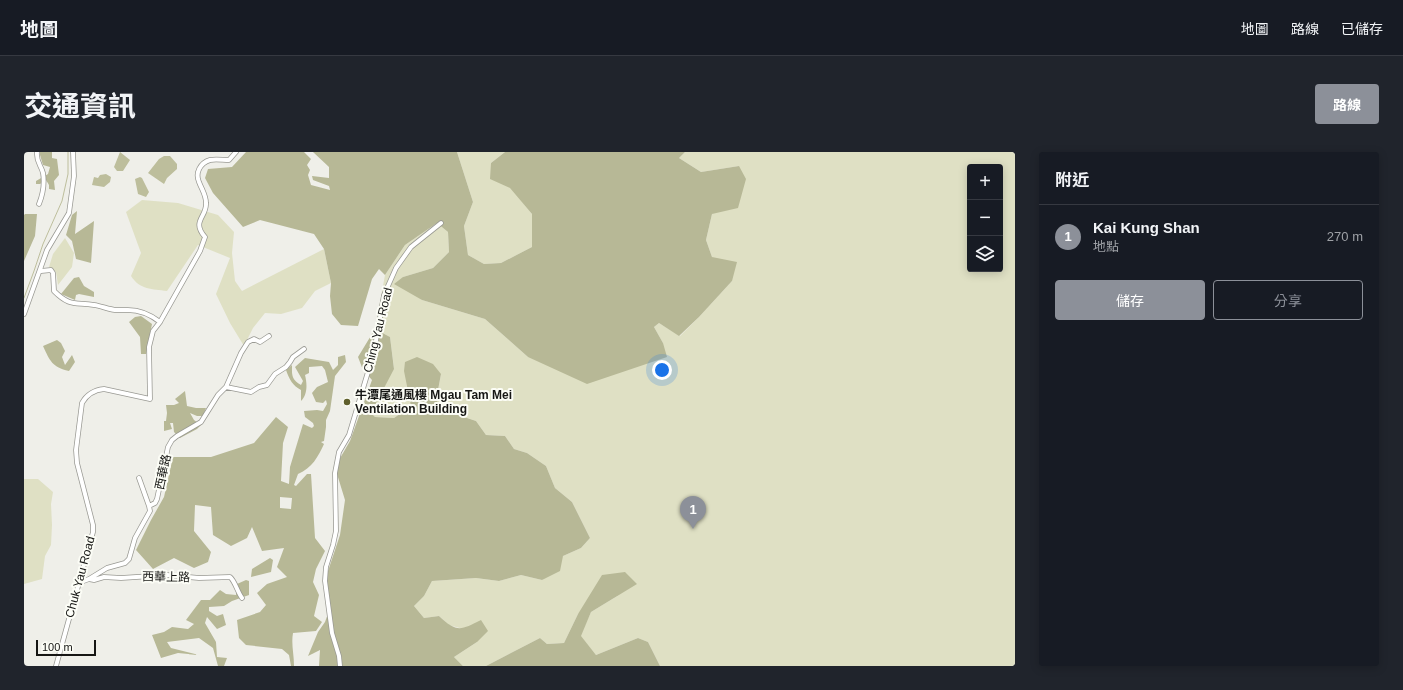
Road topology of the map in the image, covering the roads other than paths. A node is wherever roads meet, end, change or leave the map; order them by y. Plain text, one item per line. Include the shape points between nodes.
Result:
1 (37, 152) edge
2 (73, 152) edge
3 (236, 152) edge
4 (39, 204) dead end
5 (441, 223) dead end
6 (41, 271) junction
7 (24, 314) edge
8 (160, 322) junction
9 (269, 336) dead end
10 (304, 349) dead end
11 (226, 387) junction
12 (139, 478) dead end
13 (149, 506) junction
14 (89, 579) junction
15 (78, 583) junction
16 (242, 598) dead end
17 (56, 666) edge
18 (340, 666) edge

1 - 4 street via 43,173 44,191
2 - 6 street via 74,176 69,213 47,250
3 - 8 street via 229,160 210,160 200,166 197,173 198,182 206,195 207,205 199,222 200,231 205,237 200,251
5 - 18 street, Ching Yau Road via 411,247 396,268 384,295 374,352 349,435 339,452 335,476 336,531 326,567 325,581 332,633
6 - 7 street
6 - 8 street via 52,270 54,291 67,301 143,313
8 - 15 street, Chuk Yau Road via 153,331 150,343 150,399 104,389 91,393 82,403 76,456 93,532
9 - 11 street, 西華路 via 262,342 248,342
10 - 11 street via 275,374 267,385 251,392
11 - 13 street, 西華路 via 201,422 172,440 168,447 157,499
12 - 13 street, 西華路
13 - 14 street, 西華路 via 150,511 135,538 128,559
14 - 15 street, 西華上路
14 - 16 street, 西華上路 via 167,575 230,577
15 - 17 street, Chuk Yau Road

